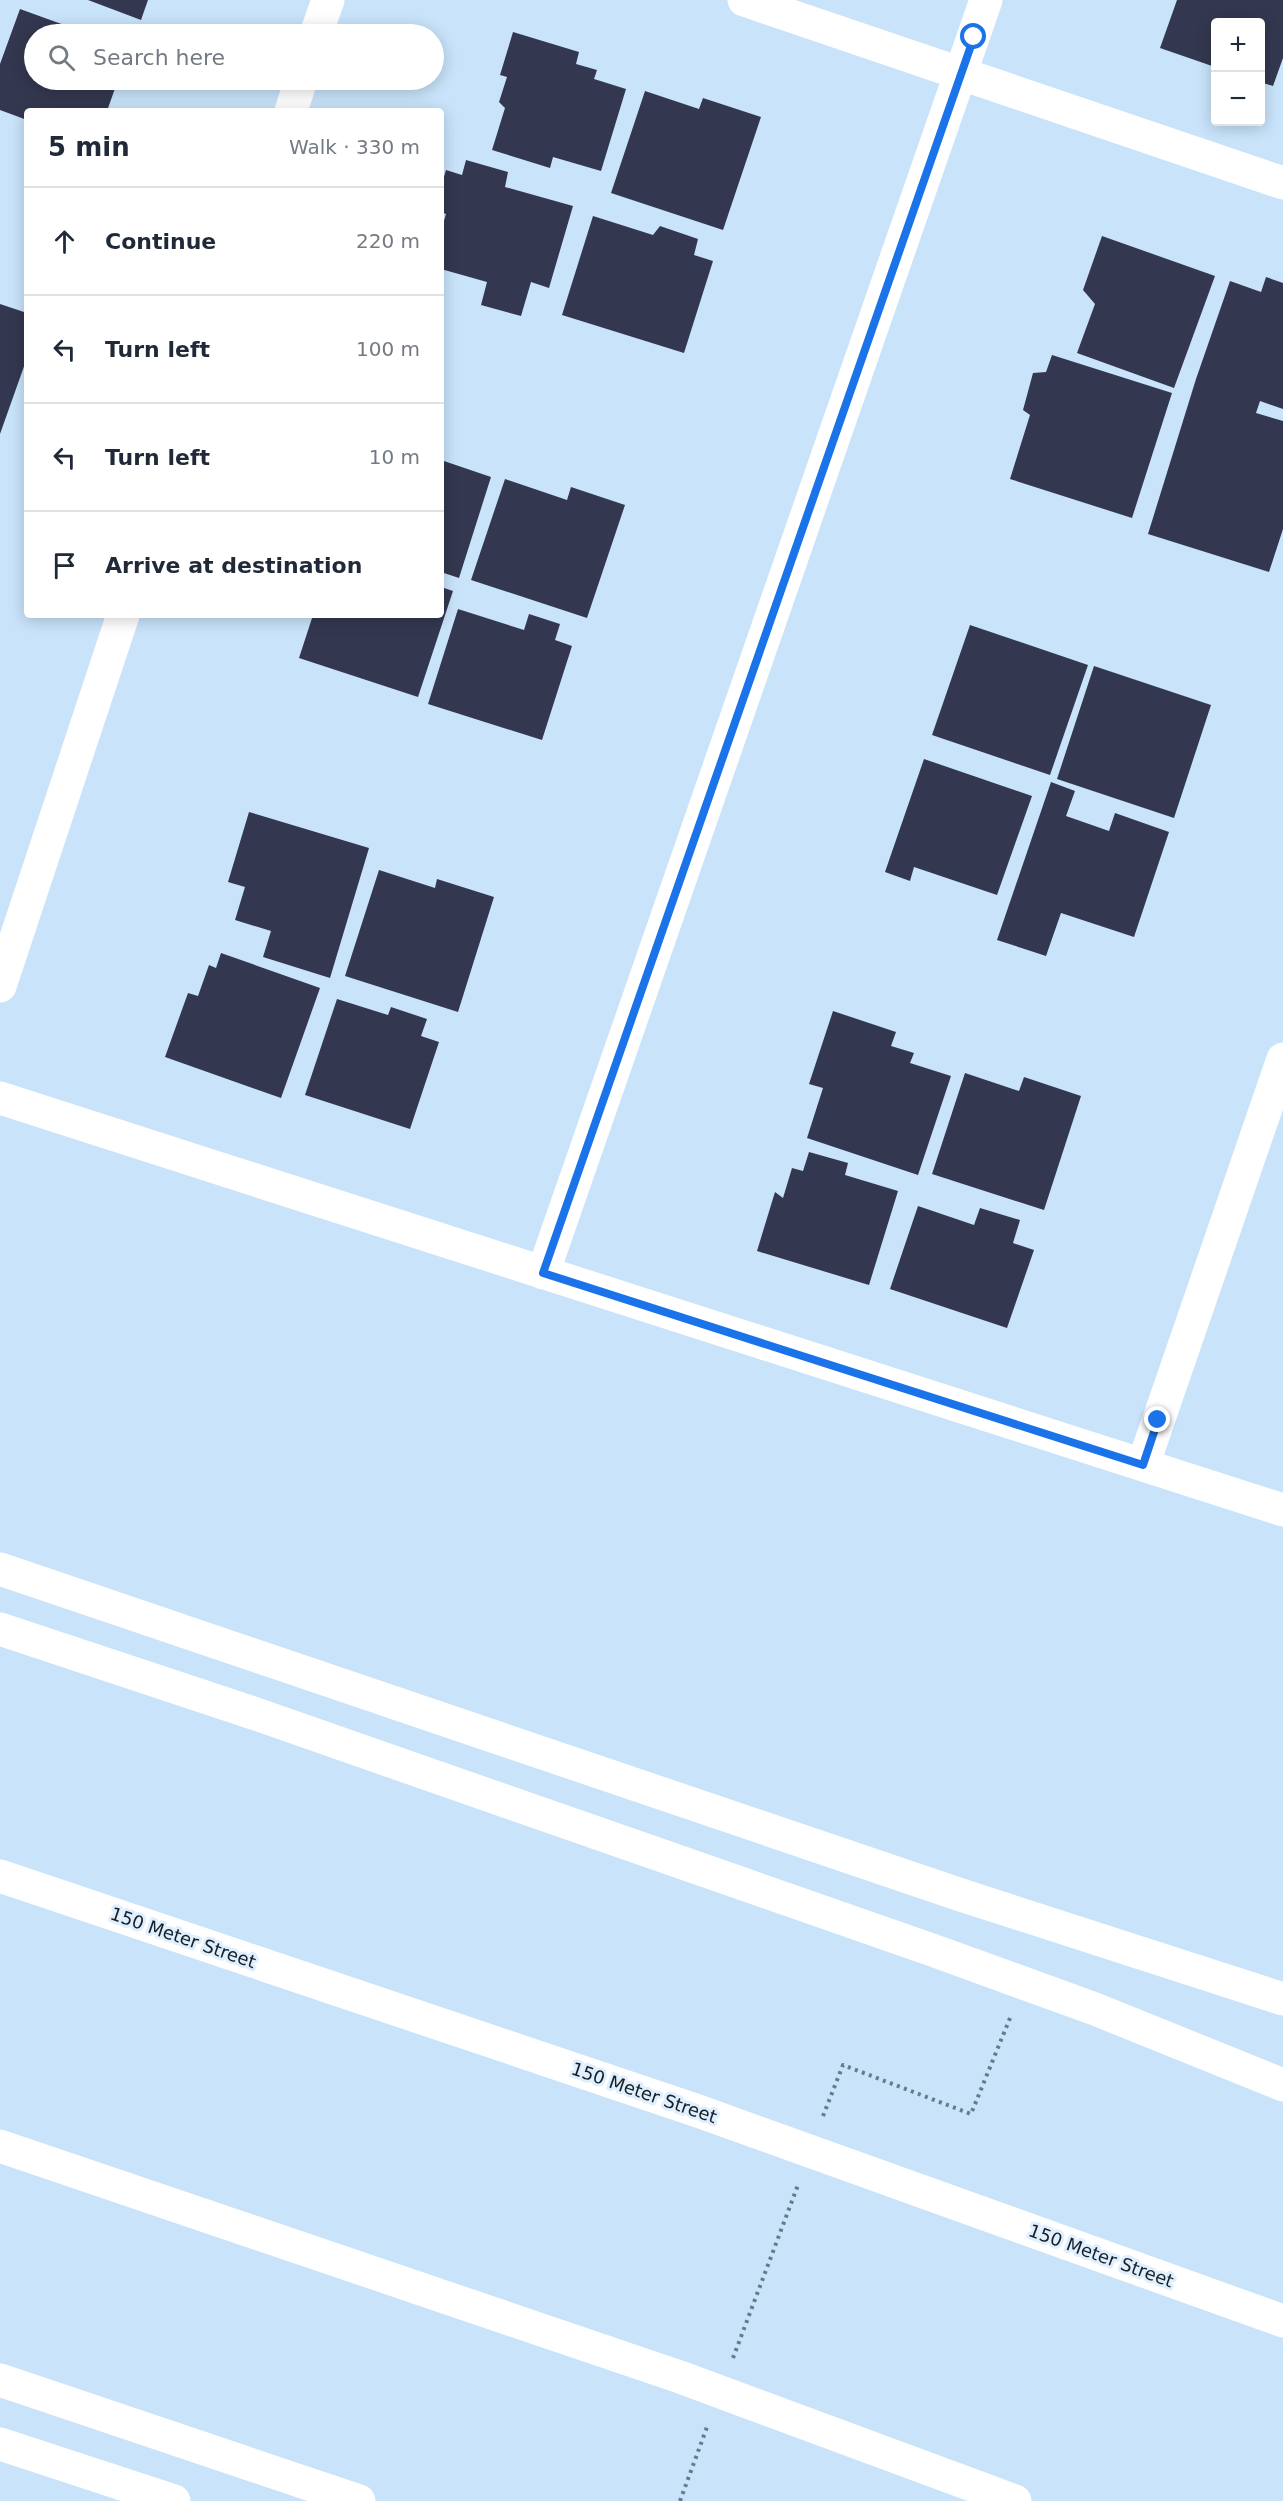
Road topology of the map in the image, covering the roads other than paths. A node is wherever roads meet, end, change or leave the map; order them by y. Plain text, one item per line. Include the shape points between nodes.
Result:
1 (328, 0) edge
2 (744, 0) edge
3 (986, 0) edge
4 (320, 24) edge
5 (962, 74) junction
6 (298, 90) edge
7 (292, 108) edge
8 (1283, 183) edge
9 (122, 618) edge
10 (0, 986) edge
11 (1283, 1059) edge
12 (0, 1098) edge
13 (543, 1273) junction
14 (1143, 1465) junction
15 (1283, 1510) edge
16 (0, 1569) edge
17 (0, 1629) edge
18 (0, 1876) edge
19 (1283, 1999) edge
20 (1283, 2085) edge
21 (0, 2146) edge
22 (1283, 2321) edge
23 (0, 2380) edge
24 (0, 2444) edge
25 (174, 2501) edge
26 (359, 2501) edge
27 (1016, 2501) edge

1 - 4 main road
2 - 5 main road
3 - 5 main road
5 - 8 main road
5 - 13 main road
6 - 7 main road
9 - 10 main road
11 - 14 main road
12 - 13 main road
13 - 14 main road
14 - 15 main road
16 - 19 main road via 972,1898
17 - 20 main road via 935,1951 1095,2009
18 - 22 main road, 150 Meter Street via 698,2111
21 - 27 main road via 680,2377
23 - 26 main road
24 - 25 main road

